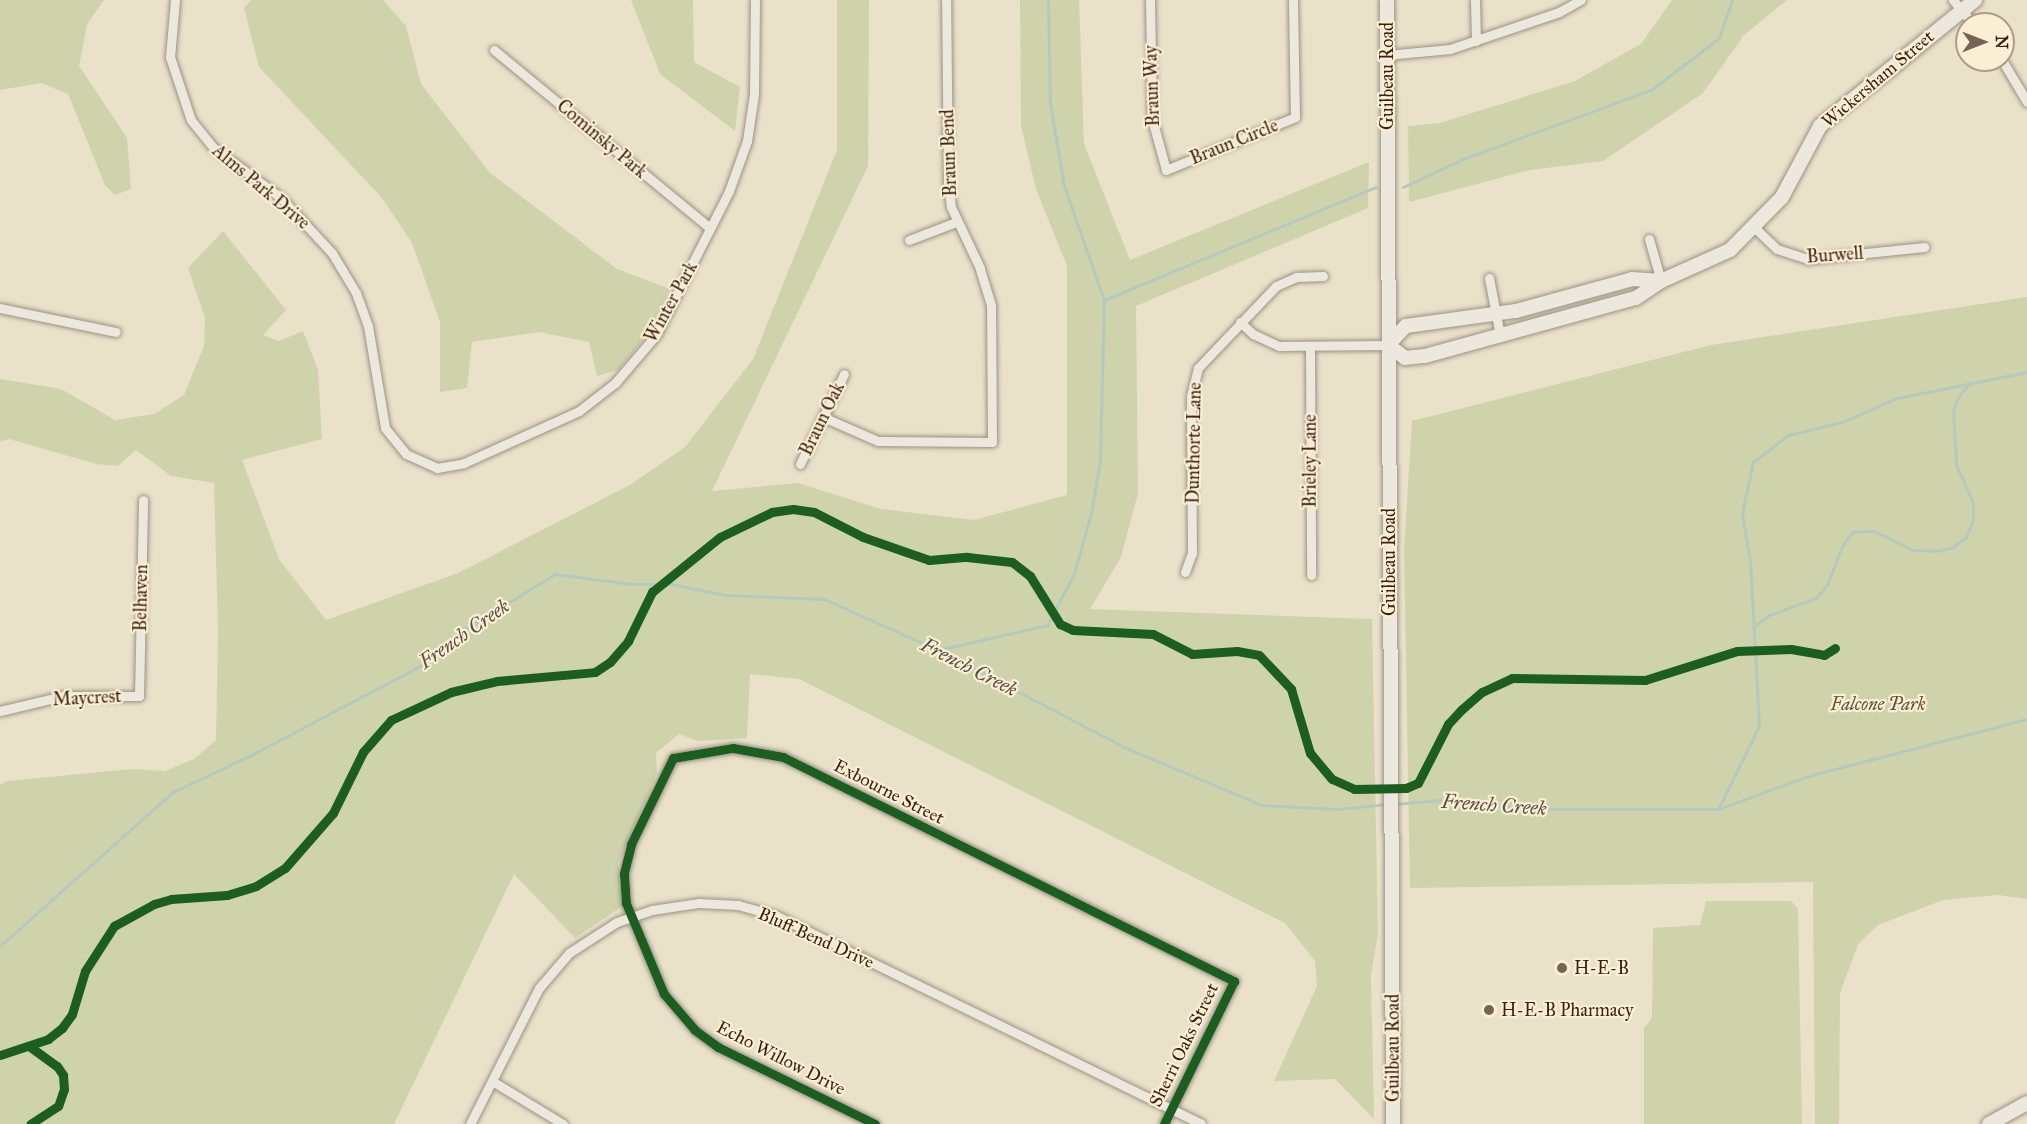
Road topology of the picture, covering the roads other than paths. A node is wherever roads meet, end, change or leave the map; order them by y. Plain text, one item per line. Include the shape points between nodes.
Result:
1 (175, 0) edge
2 (754, 0) edge
3 (946, 0) edge
4 (1150, 0) edge
5 (1293, 0) edge
6 (1387, 0) edge
7 (1475, 0) edge
8 (1581, 0) edge
9 (1976, 0) edge
10 (1957, 5) edge
11 (1476, 42) junction
12 (494, 50) dead end
13 (1387, 55) junction
14 (2009, 72) edge
15 (2027, 102) edge
16 (1166, 170) joint
17 (956, 222) junction
18 (710, 228) junction
19 (1755, 228) junction
20 (1649, 239) dead end
21 (909, 240) dead end
22 (1924, 247) dead end
23 (1323, 276) dead end
24 (1489, 278) dead end
25 (1661, 281) junction
26 (0, 308) edge
27 (1496, 315) junction
28 (1240, 322) junction
29 (116, 332) dead end
30 (1500, 335) junction
31 (1389, 345) junction
32 (1310, 348) junction
33 (844, 374) dead end
34 (823, 417) junction
35 (417, 461) joint
36 (800, 464) dead end
37 (143, 500) dead end
38 (1185, 572) dead end
39 (1311, 574) dead end
40 (139, 696) joint
41 (0, 711) edge
42 (631, 917) junction
43 (1234, 981) joint
44 (492, 1081) junction
45 (2027, 1103) edge
46 (1171, 1109) junction
47 (470, 1124) edge
48 (563, 1124) edge
49 (875, 1124) edge
50 (1164, 1124) edge
51 (1201, 1124) edge
52 (1393, 1124) edge
53 (1989, 1124) edge

1 - 35 street, Alms Park Drive via 170,57 191,120 214,148 280,198 332,253 356,293 368,326 385,428 391,439
2 - 18 street, Winter Park via 751,124 741,163
3 - 17 street, Braun Bend via 948,181
4 - 16 street, Braun Way via 1152,119
5 - 16 street, Braun Circle via 1295,117
6 - 13 main road, Guilbeau Road
7 - 11 street
8 - 11 street
9 - 10 main road, Wickersham Street
10 - 19 main road, Wickersham Street via 1820,126 1782,197
11 - 13 street via 1437,52
12 - 18 street, Cominsky Park
13 - 31 main road, Guilbeau Road
14 - 15 street
17 - 21 street
17 - 34 street, Braun Bend via 980,268 991,305 992,442 878,441
18 - 35 street, Winter Park via 656,335 631,368 595,400 564,420 464,463 437,468
19 - 22 street, Burwell via 1778,249 1808,259
19 - 25 main road, Wickersham Street via 1714,259
20 - 25 street
23 - 28 street, Dunthorte Lane via 1283,281
24 - 27 street
25 - 27 main road, Wickersham Street via 1632,279
25 - 30 main road, Wickersham Street via 1636,298
26 - 29 street
27 - 30 street
27 - 31 main road, Wickersham Street via 1406,326
28 - 32 street, Wickersham Street via 1263,340 1280,346
28 - 38 street, Dunthorte Lane via 1198,368 1192,384 1192,553
30 - 31 main road, Wickersham Street via 1405,358
31 - 32 street, Wickersham Street
31 - 52 main road, Guilbeau Road
32 - 39 street, Brieley Lane
33 - 34 street, Braun Oak
34 - 36 street, Braun Oak
37 - 40 street, Belhaven
40 - 41 street, Maycrest via 63,696
42 - 43 street, Exbourne Street via 624,883 627,854 674,758 723,749 750,749 802,765
42 - 44 street, Bluff Bend Drive via 592,936 555,968 539,988
42 - 46 street, Bluff Bend Drive via 699,903 738,905 777,916
42 - 49 street, Echo Willow Drive via 664,994 695,1030 718,1047
43 - 46 street, Sherri Oaks Street
44 - 47 street, Bluff Bend Drive
44 - 48 street
45 - 53 main road
46 - 50 street, Sherri Oaks Street
46 - 51 street, Bluff Bend Drive

